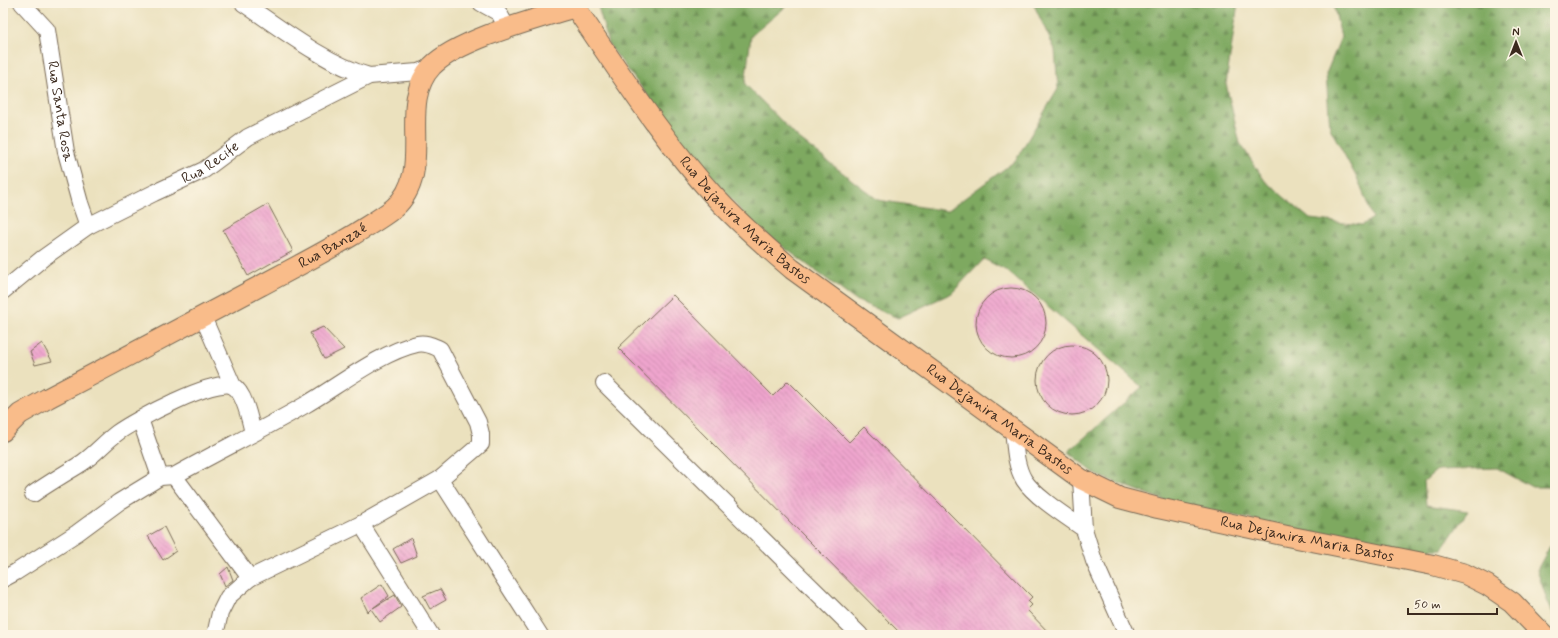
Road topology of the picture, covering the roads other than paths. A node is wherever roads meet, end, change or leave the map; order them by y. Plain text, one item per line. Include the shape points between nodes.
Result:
1 (22, 3) edge
2 (243, 3) edge
3 (481, 3) edge
4 (575, 5) edge
5 (507, 28) junction
6 (432, 67) junction
7 (369, 76) junction
8 (88, 226) junction
9 (3, 291) edge
10 (203, 317) junction
11 (604, 383) dead end
12 (233, 386) junction
13 (11, 416) edge
14 (140, 419) junction
15 (1014, 429) junction
16 (3, 431) edge
17 (253, 433) junction
18 (167, 477) junction
19 (440, 479) junction
20 (1081, 479) junction
21 (33, 494) dead end
22 (361, 524) junction
23 (1084, 529) junction
24 (250, 578) junction
25 (3, 579) edge
26 (216, 635) edge
27 (431, 635) edge
28 (540, 635) edge
29 (860, 635) edge
30 (1126, 635) edge
31 (1544, 635) edge

1 - 8 street, Rua Santa Rosa via 41,22 49,35 66,152
2 - 7 street via 346,68
3 - 5 street via 499,13
4 - 5 main road, Rua Banzaé
4 - 15 main road, Rua Dejanira Maria Bastos via 614,66 668,140 714,195 754,236 792,269
5 - 6 main road, Rua Banzaé via 468,44
6 - 7 street, Rua Recife via 418,72
6 - 10 main road, Rua Banzaé via 422,82 417,103 414,178 407,193 395,207 319,255
7 - 8 street, Rua Recife via 248,137 204,170
8 - 9 street, Rua Recife
10 - 12 street
10 - 13 main road, Rua Banzaé
11 - 29 street
12 - 14 street via 226,384 189,396
12 - 17 street via 244,402
13 - 16 main road, Rua Banzaé
14 - 18 street
14 - 21 street via 115,434 83,462
15 - 20 main road, Rua Dejanira Maria Bastos
15 - 23 street via 1015,456 1024,480 1059,512
17 - 18 street
17 - 19 street via 408,346 430,344 440,349 478,422 481,434 477,448
18 - 24 street
18 - 25 street via 120,502
19 - 22 street
19 - 28 street
20 - 23 street
20 - 31 main road, Rua Dejanira Maria Bastos via 1120,498 1158,508 1433,565 1464,574 1487,585 1512,602
22 - 24 street
22 - 27 street
23 - 30 street via 1094,561
24 - 26 street via 228,597 220,613

